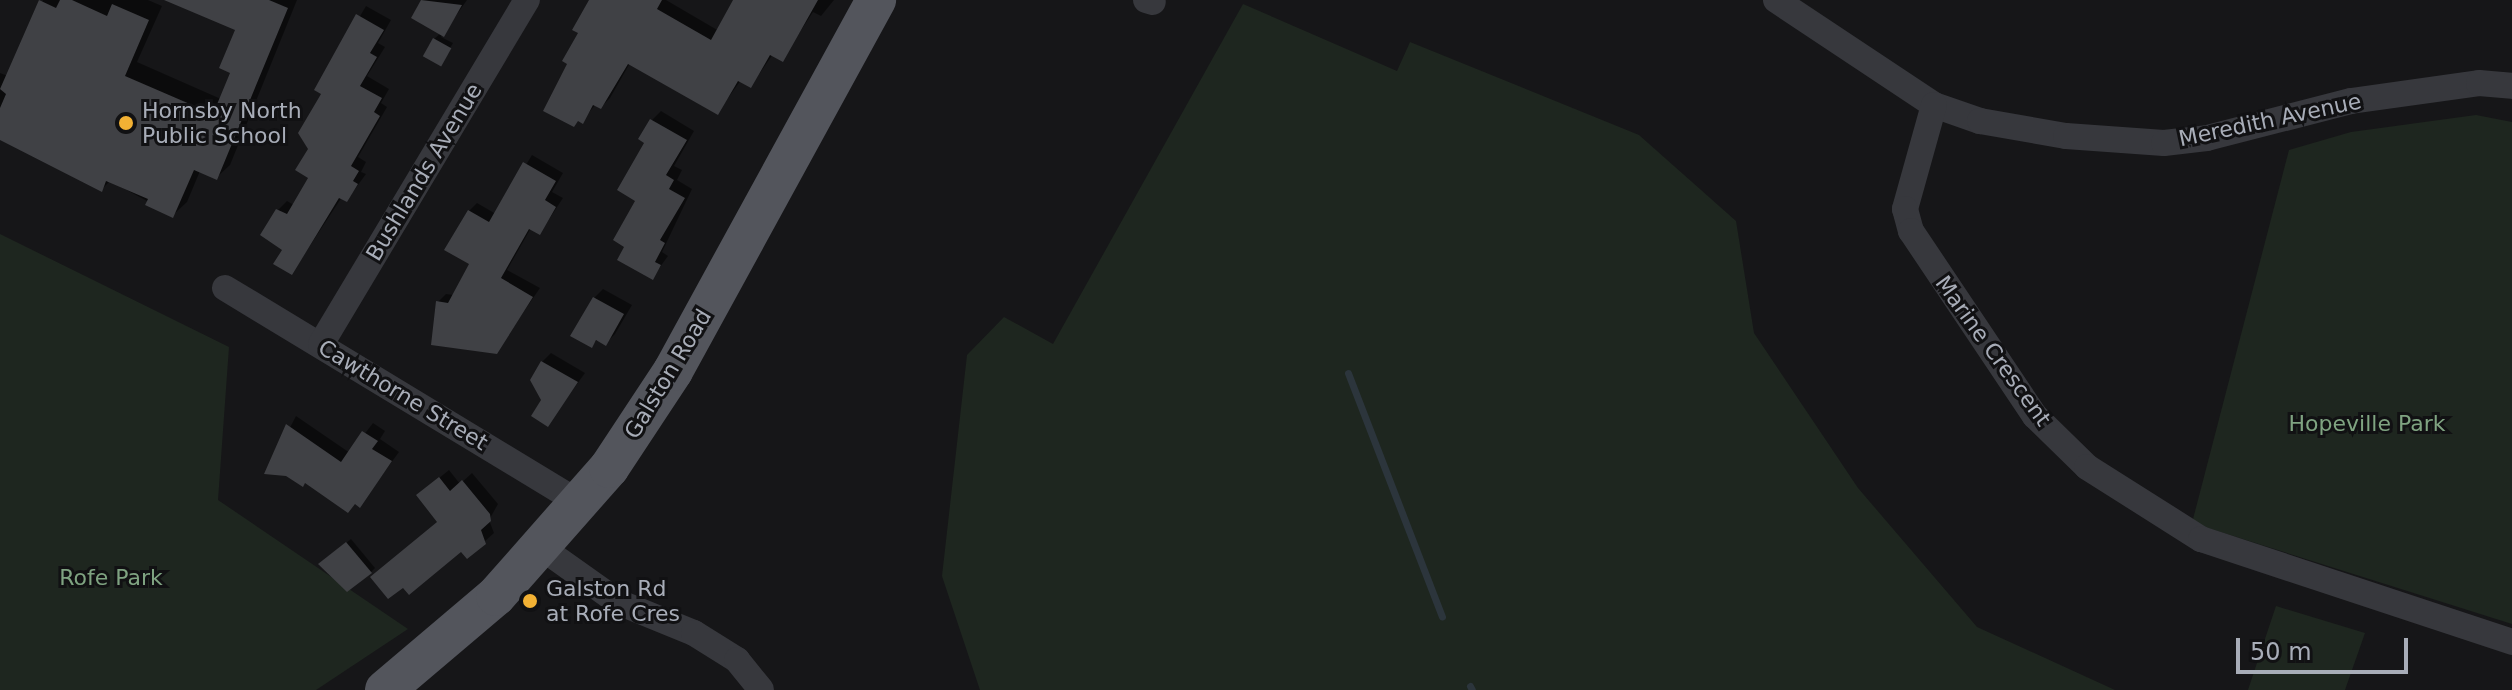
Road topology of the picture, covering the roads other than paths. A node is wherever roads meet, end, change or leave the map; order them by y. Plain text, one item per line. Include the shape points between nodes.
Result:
1 (527, 0) edge
2 (876, 0) edge
3 (1776, 0) edge
4 (2512, 86) edge
5 (1934, 105) junction
6 (225, 288) dead end
7 (321, 344) junction
8 (581, 504) junction
9 (542, 548) junction
10 (2512, 642) edge
11 (760, 689) edge
12 (385, 690) edge

1 - 7 street, Bushlands Avenue
2 - 8 main road, Galston Road via 673,371
3 - 5 street, Meredith Avenue
4 - 5 street, Meredith Avenue via 2479,83 2351,101 2207,138 2164,143 2066,136 1980,121
5 - 10 street, Marine Crescent via 1905,209 1911,231 2035,416 2087,467 2201,539
6 - 7 street, Cawthorne Street
7 - 8 street, Cawthorne Street
8 - 9 main road, Galston Road
9 - 11 street via 618,602 694,633 737,660
9 - 12 main road, Galston Road via 430,656

